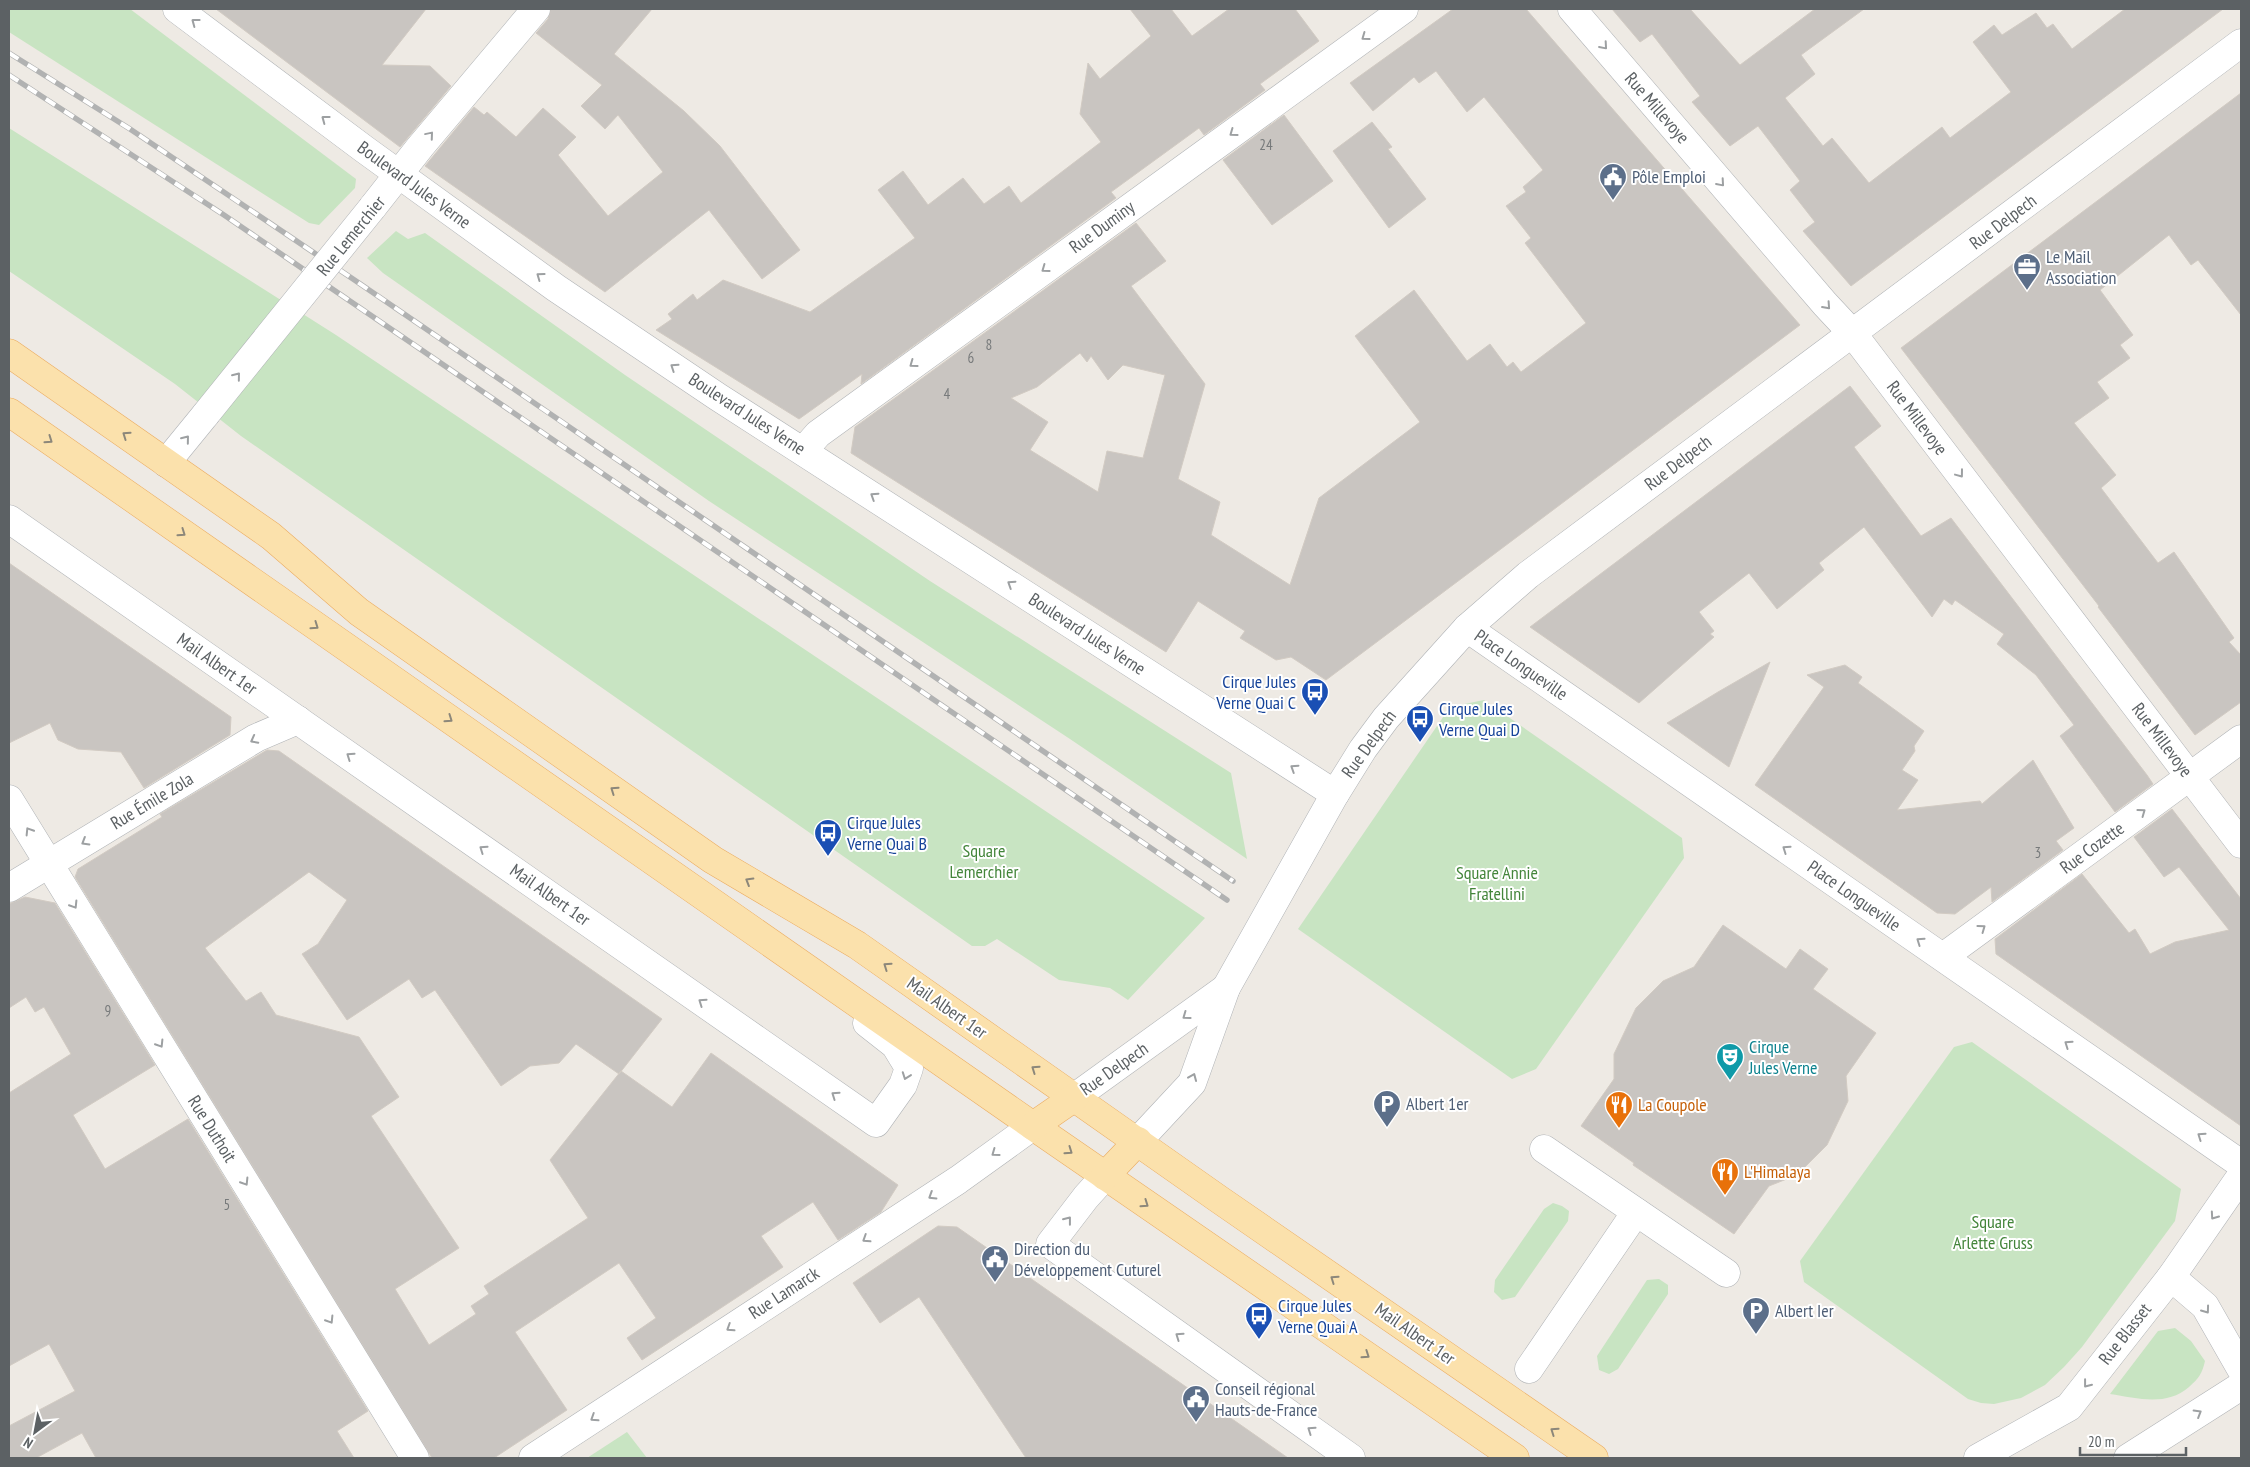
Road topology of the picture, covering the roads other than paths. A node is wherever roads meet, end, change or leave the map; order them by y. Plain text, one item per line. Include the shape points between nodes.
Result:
1 (177, 9) edge
2 (536, 9) edge
3 (1404, 9) edge
4 (1572, 9) edge
5 (2241, 43) edge
6 (400, 174) junction
7 (1853, 334) junction
8 (9, 354) edge
9 (9, 412) edge
10 (804, 450) junction
11 (166, 463) junction
12 (9, 519) edge
13 (1467, 628) junction
14 (298, 720) junction
15 (2241, 739) edge
16 (2190, 777) junction
17 (1335, 794) junction
18 (9, 799) edge
19 (2241, 844) edge
20 (49, 864) junction
21 (9, 888) edge
22 (762, 938) junction
23 (1942, 957) junction
24 (1226, 988) junction
25 (1075, 1097) junction
26 (1033, 1126) junction
27 (1138, 1141) junction
28 (1544, 1149) dead end
29 (2241, 1164) edge
30 (1105, 1176) junction
31 (2241, 1176) edge
32 (1636, 1212) junction
33 (1726, 1273) dead end
34 (2171, 1277) junction
35 (1529, 1370) dead end
36 (2241, 1370) edge
37 (2241, 1386) edge
38 (1987, 1456) edge
39 (415, 1458) edge
40 (533, 1458) edge
41 (1351, 1458) edge
42 (1515, 1458) edge
43 (1594, 1458) edge
44 (2128, 1458) edge

6 -> 1 street, Boulevard Jules Verne
6 -> 2 street, Rue Lemerchier
3 -> 10 street, Rue Duminy via 818,434
4 -> 7 street, Rue Millevoye
5 - 7 street, Rue Delpech
10 -> 6 street, Boulevard Jules Verne via 718,397 556,288
11 -> 6 street, Rue Lemerchier, bridge
7 - 13 street, Rue Delpech via 1528,575
7 -> 16 street, Rue Millevoye
11 -> 8 main road, Mail Albert 1er
9 -> 22 main road, Mail Albert 1er
17 -> 10 street, Boulevard Jules Verne
25 -> 11 main road, Mail Albert 1er via 857,945 713,860 359,612 271,536
12 - 14 street, Mail Albert 1er
13 - 17 street, Rue Delpech via 1386,718
23 -> 13 street, Place Longueville
14 -> 20 street, Rue Émile Zola via 256,738
22 -> 14 street, Mail Albert 1er via 895,1045 909,1068 903,1085 876,1123
15 - 16 street, Rue Cozette
16 - 19 street, Rue Millevoye
23 -> 16 street, Rue Cozette
17 - 24 street, Rue Delpech
20 -> 18 street, Rue Duthoit
20 - 21 street, Rue Émile Zola
20 -> 39 street, Rue Duthoit
22 - 26 main road, Mail Albert 1er
29 -> 23 street, Place Longueville
24 -> 25 street, Rue Delpech
27 -> 24 street, Rue Delpech via 1192,1083
25 - 26 main road
25 - 27 main road, Mail Albert 1er
26 -> 30 main road, Mail Albert 1er
26 -> 40 street, Rue Lamarck via 958,1180
27 - 30 main road
43 -> 27 main road, Mail Albert 1er
28 - 32 street
41 -> 30 street via 1050,1244
30 -> 42 main road, Mail Albert 1er
31 -> 34 street, Rue Blasset
32 - 33 street
32 - 35 street
34 -> 36 street via 2205,1306
34 -> 38 street, Rue Blasset via 2069,1407
44 -> 37 street

